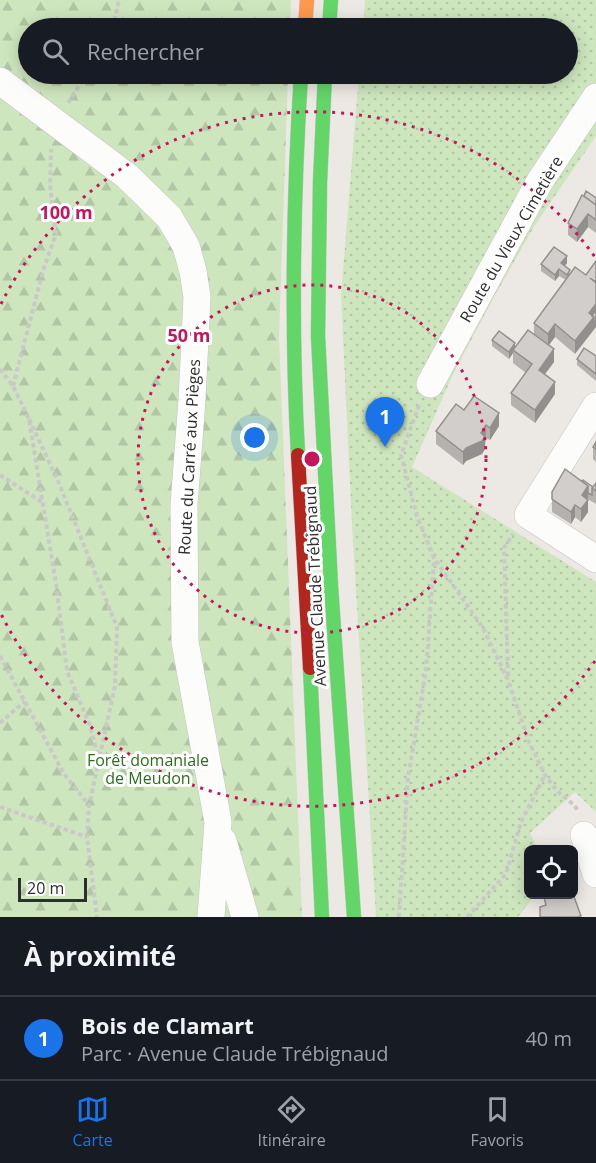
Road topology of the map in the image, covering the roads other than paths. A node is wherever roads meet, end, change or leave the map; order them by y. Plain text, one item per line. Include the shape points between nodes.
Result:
1 (307, 0) edge
2 (331, 0) edge
3 (306, 18) edge
4 (330, 18) edge
5 (0, 81) edge
6 (301, 84) edge
7 (325, 84) edge
8 (596, 97) edge
9 (430, 384) road end
10 (596, 406) edge
11 (596, 559) edge
12 (218, 822) junction
13 (584, 835) road end
14 (596, 874) edge
15 (211, 917) edge
16 (245, 917) edge
17 (322, 917) edge
18 (354, 917) edge

1 - 3 main road
2 - 4 main road
5 - 12 street, Route du Carré aux Pièges via 127,176 169,217 186,246 196,309 184,505 185,642
6 - 17 main road, Avenue Claude Trébignaud via 293,334
7 - 18 main road, Avenue Claude Trébignaud via 318,336
8 - 9 street, Route du Vieux Cimetière via 540,181
10 - 11 street via 528,515
12 - 15 street, Route du Carré aux Pièges
12 - 16 street
13 - 14 street

